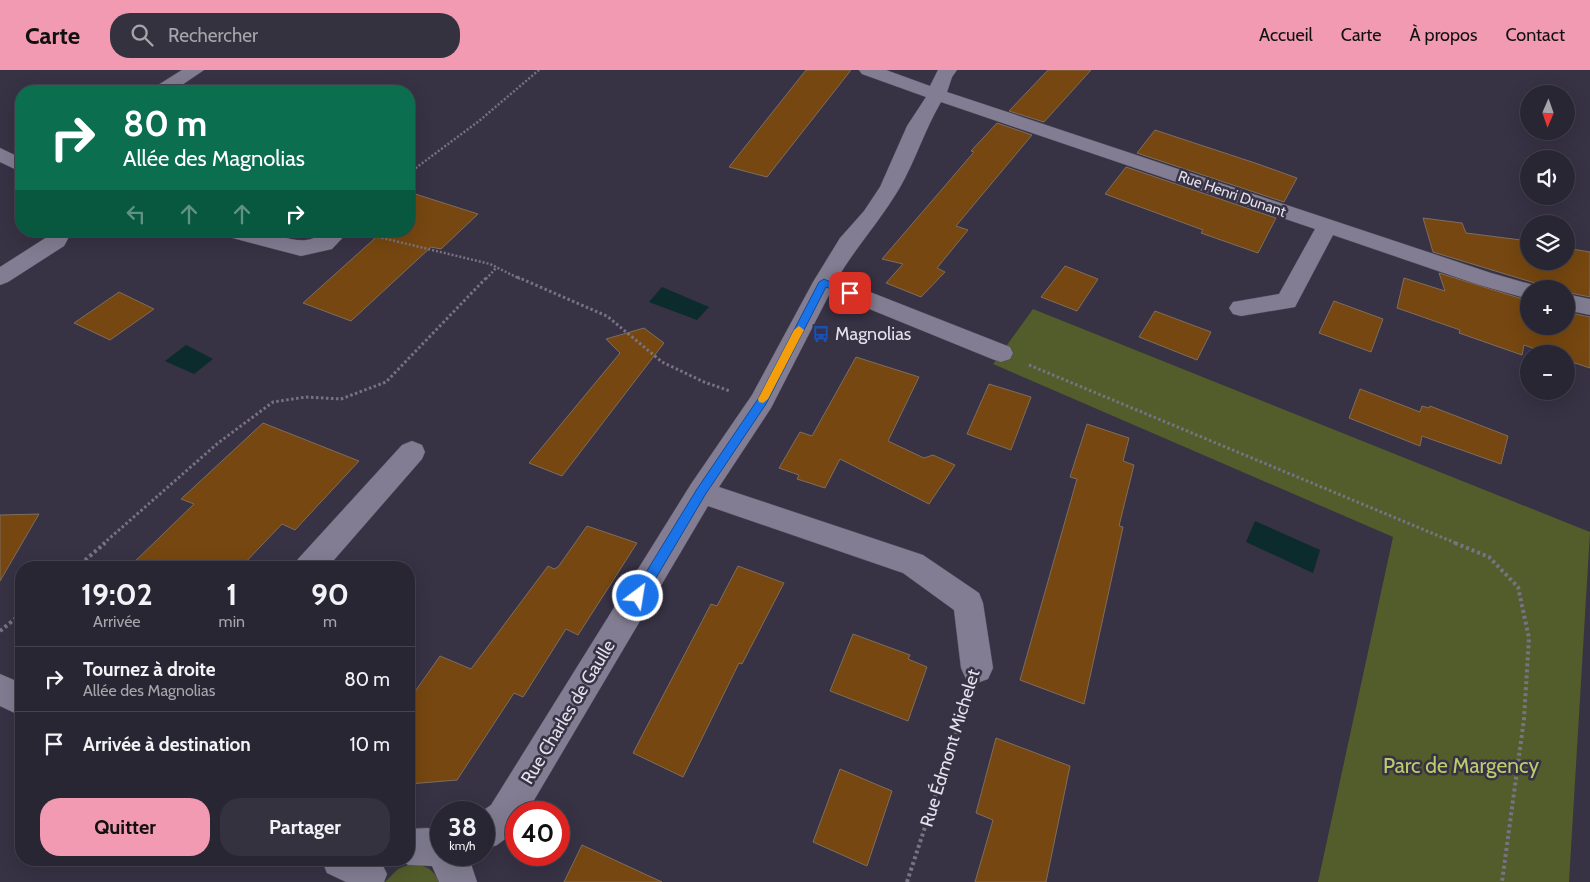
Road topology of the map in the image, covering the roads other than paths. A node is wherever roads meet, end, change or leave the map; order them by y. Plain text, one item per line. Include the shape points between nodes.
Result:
1 (195, 70) edge
2 (868, 70) edge
3 (948, 70) edge
4 (171, 85) edge
5 (936, 96) junction
6 (0, 154) edge
7 (15, 163) edge
8 (1327, 226) junction
9 (58, 237) edge
10 (256, 237) edge
11 (332, 237) edge
12 (0, 277) edge
13 (824, 282) junction
14 (1520, 289) edge
15 (1575, 304) edge
16 (1590, 307) edge
17 (1241, 308) dead end
18 (1001, 353) road end
19 (412, 452) dead end
20 (701, 492) junction
21 (314, 561) edge
22 (977, 668) road end
23 (0, 690) edge
24 (15, 697) edge
25 (495, 824) edge
26 (415, 847) edge
27 (430, 847) edge

1 - 4 street
2 - 5 street, Rue Henri Dunant via 896,78
3 - 5 street, Rue Charles de Gaulle via 942,76
5 - 8 street, Rue Henri Dunant
5 - 13 street, Rue Charles de Gaulle via 917,126 890,187 848,243
6 - 7 street
8 - 14 street, Rue Henri Dunant
8 - 17 street via 1287,301
9 - 12 street
10 - 11 street via 301,249 324,244
13 - 18 street
13 - 20 street, Rue Charles de Gaulle via 762,401
15 - 16 street
19 - 21 street
20 - 22 street, Rue Édmont Michelet via 913,564 968,603
20 - 25 street, Rue Charles de Gaulle via 504,818
23 - 24 street
26 - 27 street

